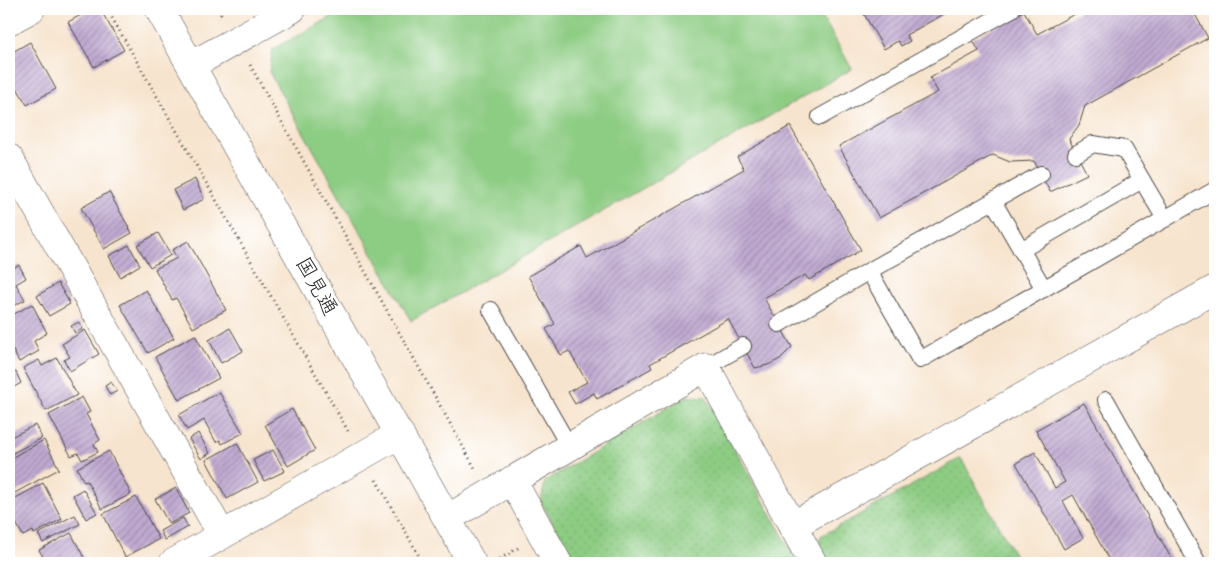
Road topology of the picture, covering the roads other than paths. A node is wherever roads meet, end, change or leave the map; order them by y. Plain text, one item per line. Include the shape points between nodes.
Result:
1 (30, 9) edge
2 (160, 9) edge
3 (292, 9) edge
4 (1012, 9) edge
5 (9, 21) edge
6 (192, 65) junction
7 (820, 117) dead end
8 (1076, 154) dead end
9 (9, 158) edge
10 (1041, 174) dead end
11 (1142, 180) junction
12 (1215, 190) edge
13 (993, 201) junction
14 (1165, 220) junction
15 (1021, 250) junction
16 (869, 271) junction
17 (1044, 289) junction
18 (1215, 289) edge
19 (491, 310) dead end
20 (779, 324) dead end
21 (743, 346) dead end
22 (706, 367) junction
23 (1106, 400) dead end
24 (400, 434) junction
25 (568, 446) junction
26 (501, 487) junction
27 (448, 518) junction
28 (792, 526) junction
29 (222, 535) junction
30 (173, 563) edge
31 (472, 563) edge
32 (558, 563) edge
33 (813, 563) edge
34 (1198, 563) edge

1 - 5 street
2 - 6 street, 国見通
3 - 6 street
4 - 7 lane
6 - 24 street, 国見通
8 - 11 lane via 1093,144 1124,149
9 - 29 street
10 - 13 lane
11 - 14 lane
11 - 15 lane
12 - 14 lane
13 - 15 lane
13 - 16 lane
14 - 17 lane
15 - 17 lane
16 - 17 lane via 920,360
16 - 20 lane
18 - 28 street
19 - 25 lane
21 - 22 lane
22 - 25 street
22 - 28 street
23 - 34 lane
24 - 27 street, 国見通
24 - 29 street
25 - 26 street
26 - 27 street
26 - 32 street
27 - 31 street, 国見通
28 - 33 street
29 - 30 street

